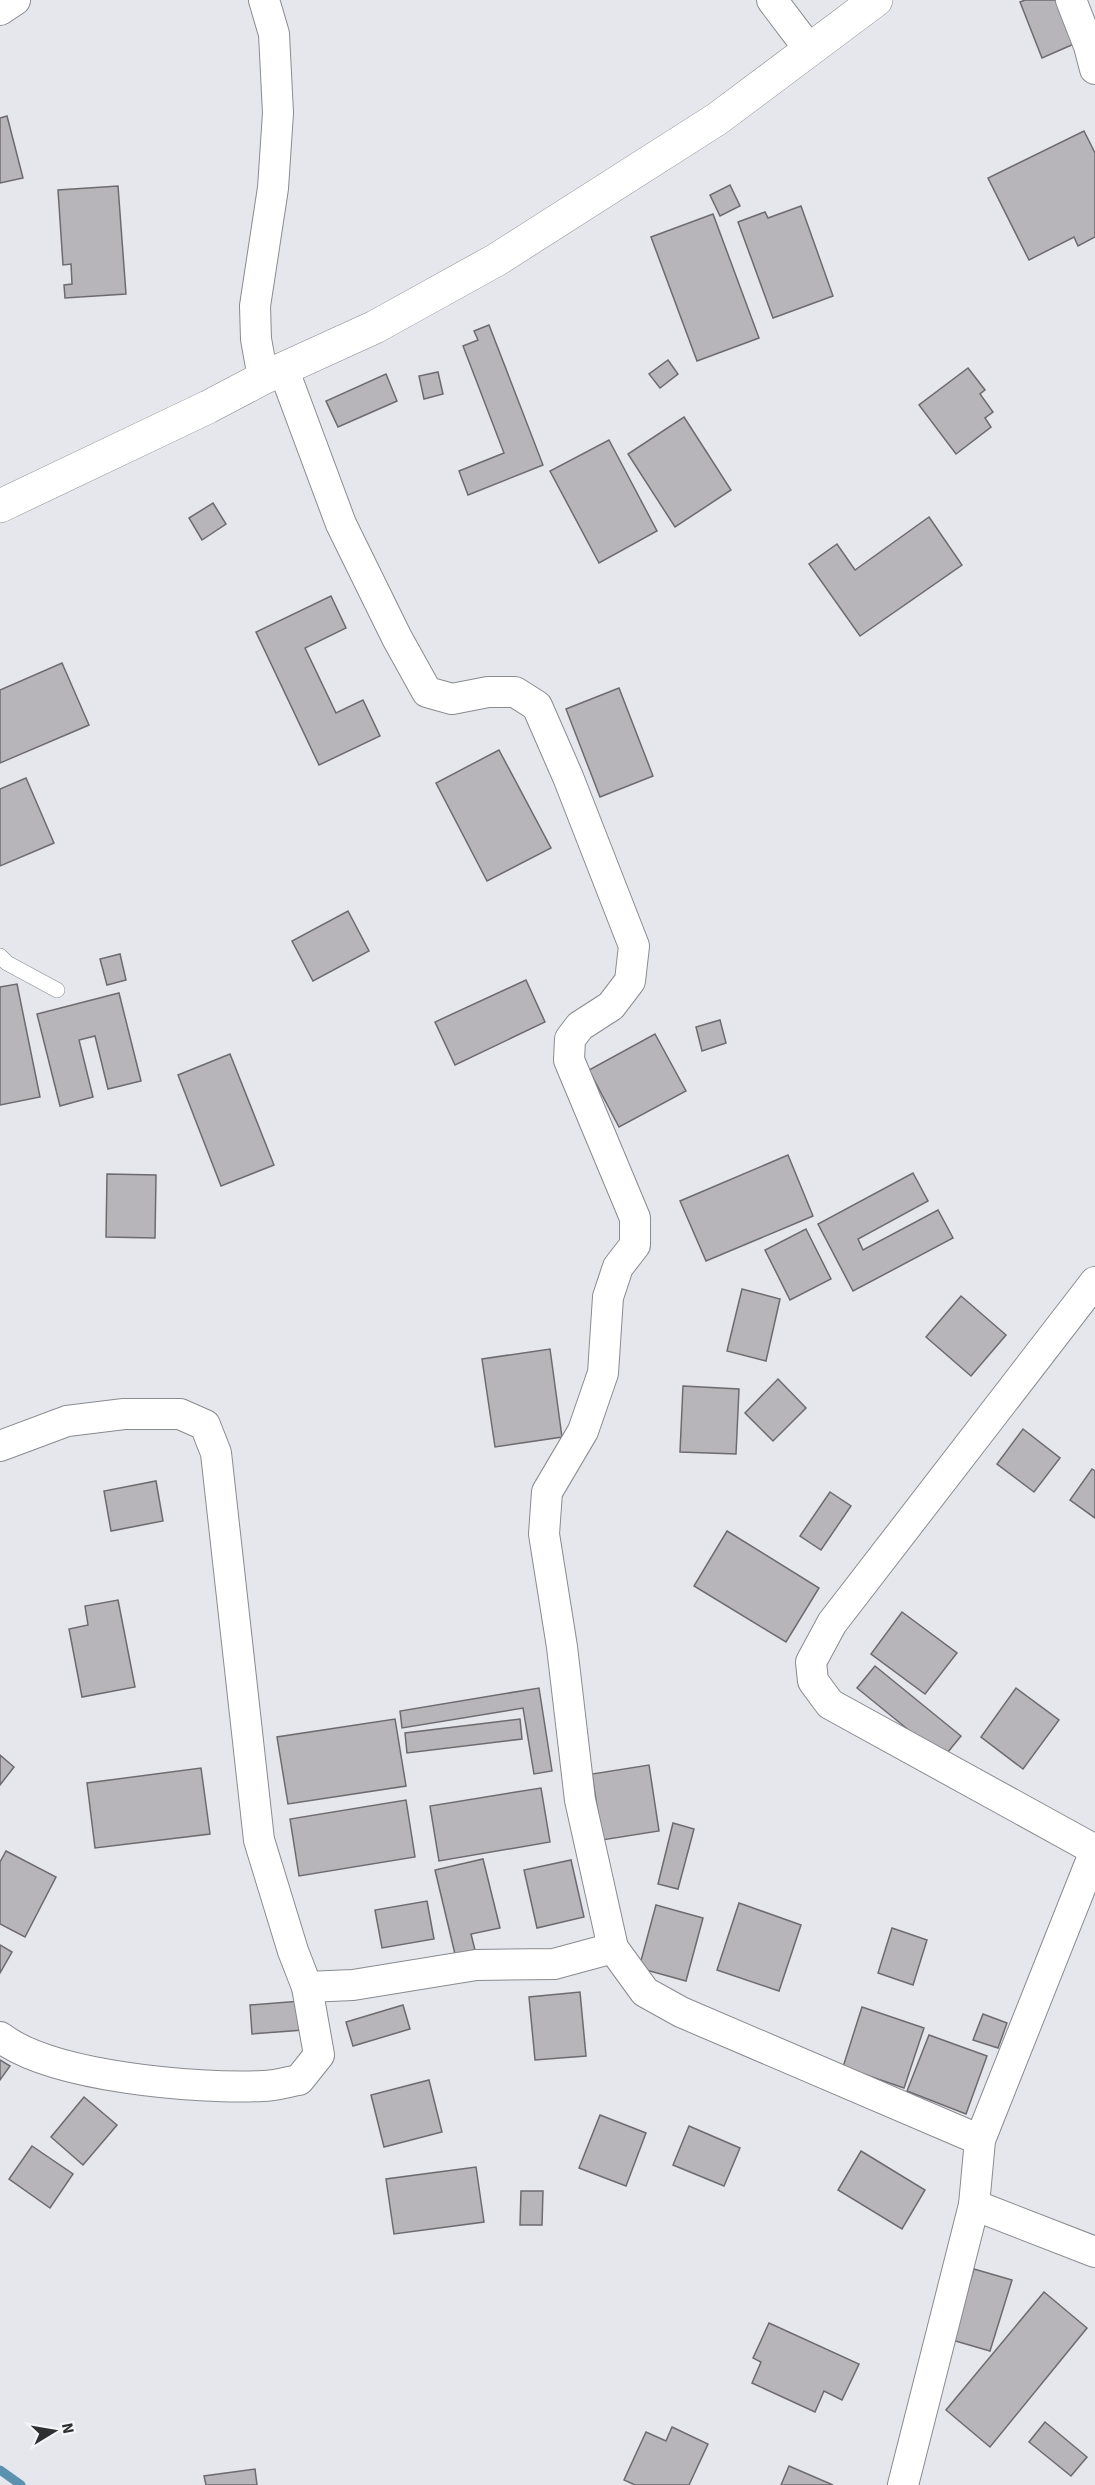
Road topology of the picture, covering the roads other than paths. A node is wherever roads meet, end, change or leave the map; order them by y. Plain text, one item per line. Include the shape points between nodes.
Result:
1 (15, 0) edge
2 (264, 0) edge
3 (772, 0) edge
4 (876, 0) edge
5 (1071, 0) edge
6 (0, 10) edge
7 (809, 49) junction
8 (1095, 69) edge
9 (273, 373) junction
10 (0, 506) edge
11 (0, 956) edge
12 (57, 990) dead end
13 (1095, 1282) edge
14 (0, 1446) edge
15 (1095, 1850) edge
16 (613, 1948) junction
17 (307, 1988) junction
18 (0, 2037) edge
19 (980, 2140) junction
20 (974, 2205) junction
21 (1095, 2252) edge
22 (903, 2485) edge

1 - 6 street
2 - 9 street via 274,34 278,113 273,188 255,306 256,339
3 - 7 street
4 - 7 main road
5 - 8 street
7 - 9 main road via 717,119 496,260 375,327
9 - 10 main road
9 - 16 street via 341,524 427,692 452,699 515,692 537,706 634,946 630,981 611,1006 580,1026 570,1039 569,1060 635,1218 635,1245 618,1267 608,1297 603,1373 583,1431 547,1492 544,1534 580,1800
11 - 12 lane
13 - 15 street via 832,1623 811,1662 813,1682 830,1704
14 - 17 street via 67,1421 124,1414 180,1414 205,1425 216,1453 259,1840
15 - 19 street
16 - 17 street via 554,1964 476,1965 353,1985
16 - 19 street via 645,1992 681,2012
17 - 18 street via 319,2055 299,2080 265,2086 172,2084 92,2070 43,2060
19 - 20 street
20 - 21 street
20 - 22 street

